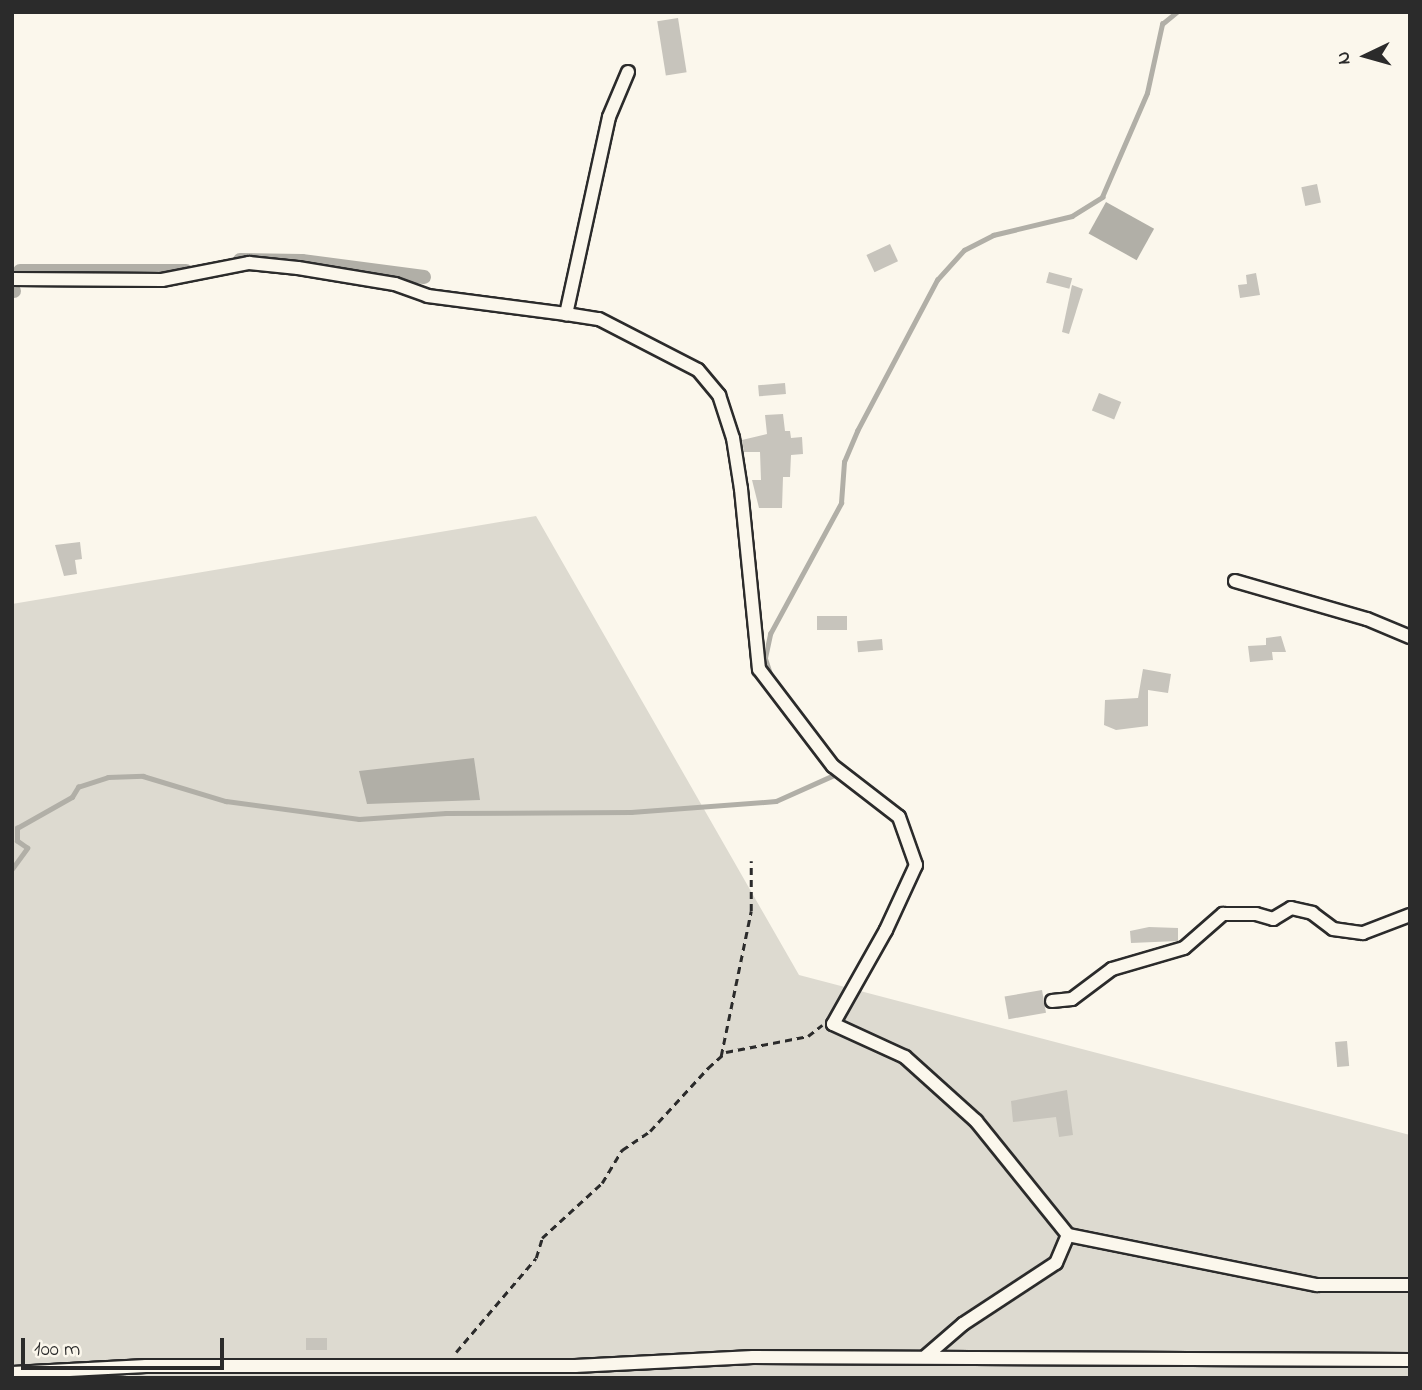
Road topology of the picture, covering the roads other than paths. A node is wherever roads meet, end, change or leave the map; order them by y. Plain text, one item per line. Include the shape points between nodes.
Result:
1 (628, 72) dead end
2 (12, 279) edge
3 (566, 314) junction
4 (1235, 580) dead end
5 (1410, 637) edge
6 (1410, 915) edge
7 (1052, 1002) dead end
8 (1068, 1235) junction
9 (1410, 1284) edge
10 (926, 1356) junction
11 (1410, 1360) edge
12 (12, 1373) edge

1 - 3 street via 609,117
2 - 3 street via 162,280 249,264 395,284 428,296
3 - 8 street via 599,319 698,370 719,395 733,438 741,489 759,669 833,766 899,817 916,865 833,1024 905,1056 976,1121
4 - 5 street via 1367,619
6 - 7 street via 1363,933 1333,929 1312,912 1291,908 1273,919 1223,914 1184,948 1112,969 1072,999
8 - 9 street via 1317,1285
8 - 10 street via 1056,1263 964,1324
10 - 11 street
10 - 12 street via 753,1357 575,1366 146,1366

